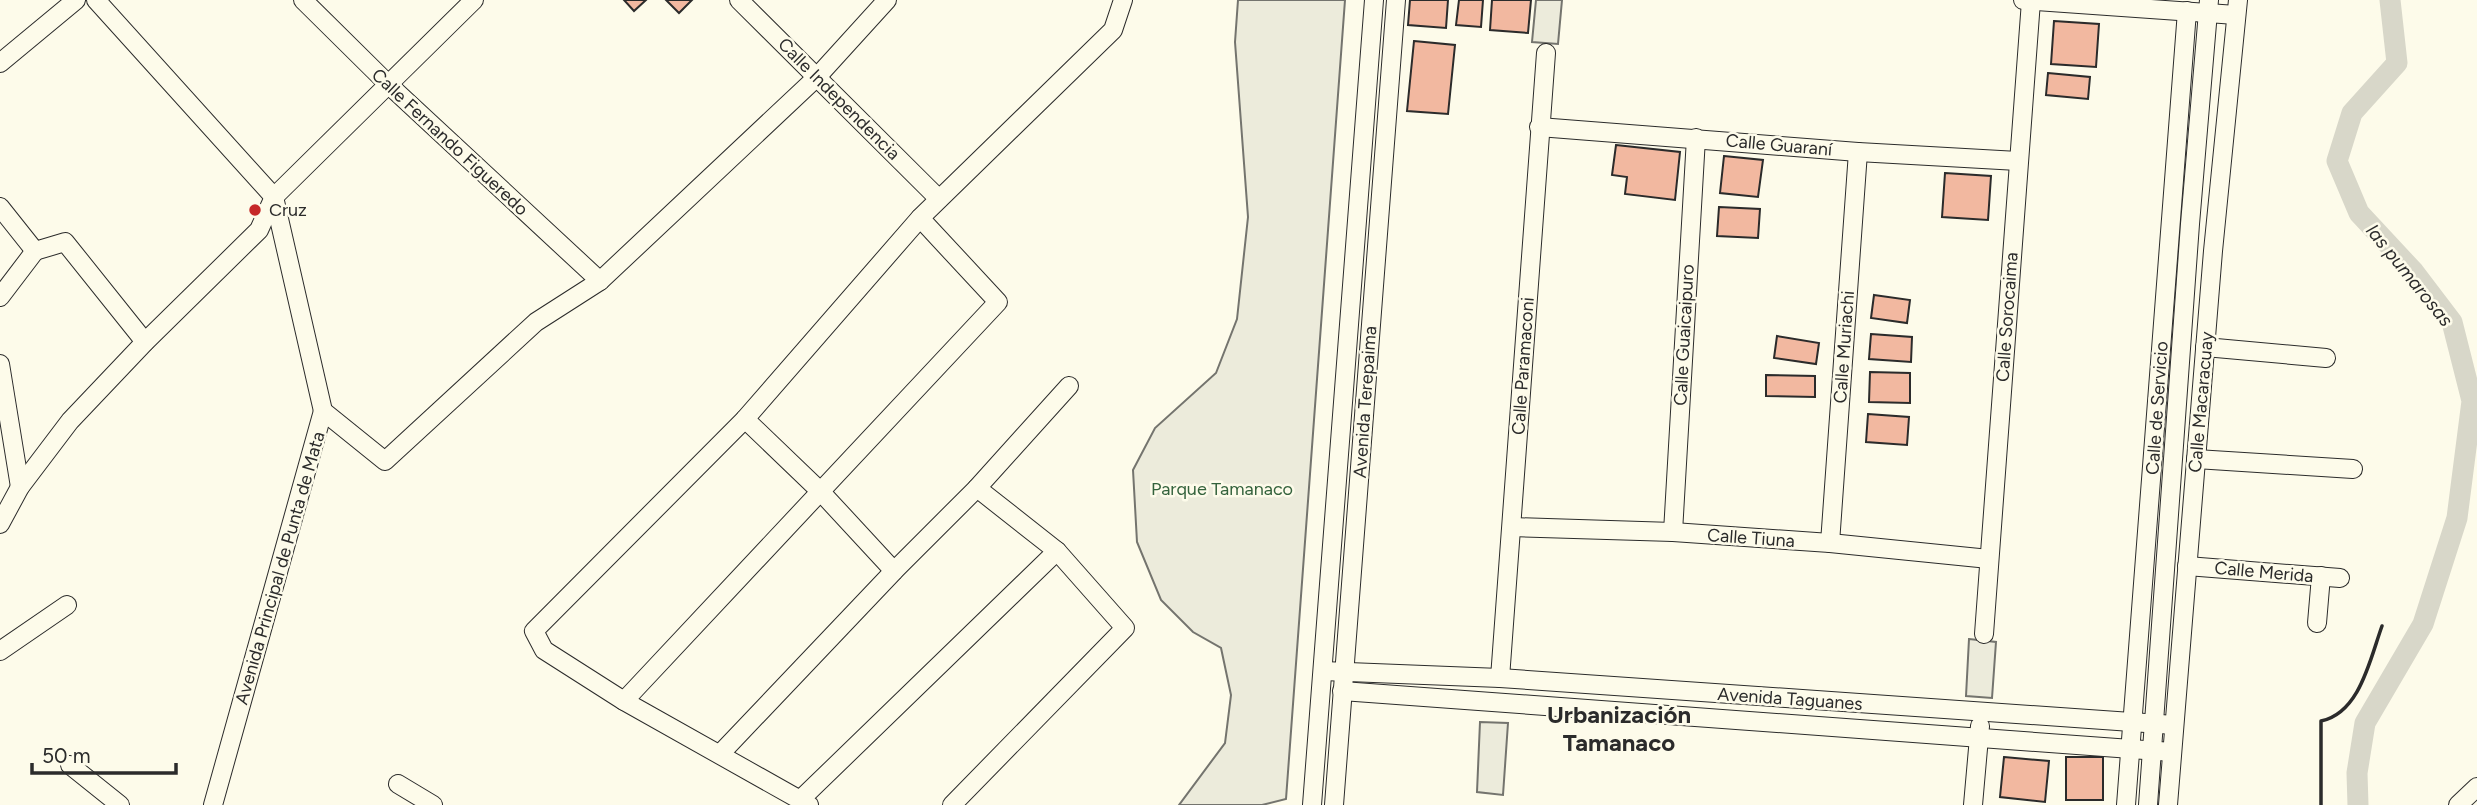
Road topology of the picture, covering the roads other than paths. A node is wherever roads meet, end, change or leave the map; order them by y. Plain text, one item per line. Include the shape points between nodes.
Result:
1 (76, 0) edge
2 (96, 0) edge
3 (303, 0) edge
4 (474, 0) edge
5 (739, 0) edge
6 (887, 0) edge
7 (1123, 0) edge
8 (1374, 0) edge
9 (1396, 0) edge
10 (2023, 0) edge
11 (2031, 1) edge
12 (2208, 6) edge
13 (2237, 7) edge
14 (2188, 11) junction
15 (1546, 53) dead end
16 (0, 63) edge
17 (817, 77) junction
18 (389, 86) junction
19 (1539, 127) junction
20 (1696, 138) junction
21 (1858, 152) junction
22 (2018, 161) junction
23 (274, 197) junction
24 (939, 199) junction
25 (0, 207) edge
26 (920, 218) junction
27 (35, 251) junction
28 (600, 281) junction
29 (0, 297) edge
30 (145, 342) junction
31 (2205, 347) junction
32 (2326, 358) dead end
33 (0, 364) edge
34 (1069, 386) dead end
35 (324, 411) junction
36 (745, 419) junction
37 (2196, 459) junction
38 (2353, 469) dead end
39 (20, 487) junction
40 (977, 488) junction
41 (820, 491) junction
42 (0, 524) edge
43 (1512, 527) junction
44 (1672, 533) junction
45 (1830, 543) junction
46 (1057, 551) junction
47 (1989, 559) junction
48 (2187, 566) junction
49 (894, 571) junction
50 (2321, 576) junction
51 (2340, 578) dead end
52 (67, 605) dead end
53 (2317, 623) dead end
54 (1984, 634) dead end
55 (0, 651) edge
56 (1323, 671) junction
57 (1344, 672) junction
58 (1500, 678) junction
59 (1342, 691) junction
60 (624, 701) junction
61 (1981, 712) junction
62 (2132, 722) junction
63 (2153, 723) junction
64 (2174, 725) junction
65 (1979, 738) junction
66 (2130, 749) junction
67 (2153, 751) junction
68 (2172, 752) junction
69 (720, 753) junction
70 (69, 765) dead end
71 (398, 785) dead end
72 (2477, 787) edge
73 (804, 803) edge
74 (120, 805) edge
75 (214, 805) edge
76 (433, 805) edge
77 (952, 805) edge
78 (1312, 805) edge
79 (1334, 805) edge
80 (1973, 805) edge
81 (2126, 805) edge
82 (2148, 805) edge
83 (2168, 805) edge
84 (2458, 805) edge

1 - 16 street
2 - 23 street
3 - 18 street, Calle Fernando Figueredo
4 - 18 street
5 - 17 street, Calle Independencia
6 - 17 street
7 - 24 street via 1113,30
8 - 56 street, Avenida Terepaima
9 - 57 street, Avenida Terepaima
10 - 11 street
11 - 14 street
11 - 22 street, Calle Sorocaima
12 - 13 street
12 - 14 street
12 - 63 street, Calle Macaracuay
13 - 31 street, Calle Macaracuay
14 - 62 street, Calle de Servicio
15 - 19 street, Calle Paramaconi
17 - 24 street, Calle Independencia
17 - 28 street
18 - 23 street
18 - 28 street, Calle Fernando Figueredo
19 - 20 street, Calle Guaraní
19 - 43 street, Calle Paramaconi
20 - 21 street, Calle Guaraní
20 - 44 street, Calle Guaicaipuro
21 - 22 street, Calle Guaraní
21 - 45 street, Calle Muriachi
22 - 47 street, Calle Sorocaima
23 - 30 street via 259,230
23 - 35 street
24 - 26 street
25 - 27 street
26 - 36 street
26 - 41 street via 998,302
27 - 29 street
27 - 30 street via 65,242
28 - 35 street via 536,323 385,461
30 - 39 street via 70,421
31 - 32 street
31 - 37 street, Calle Macaracuay
33 - 39 street
34 - 40 street
35 - 75 street, Avenida Principal de Punta de Mata
36 - 41 street
36 - 60 street via 534,631 544,650
37 - 38 street
37 - 48 street, Calle Macaracuay
39 - 42 street
40 - 46 street
40 - 49 street
41 - 49 street
41 - 60 street
43 - 44 street, Calle Tiuna
43 - 58 street, Calle Paramaconi
44 - 45 street, Calle Tiuna
45 - 47 street, Calle Tiuna
46 - 73 street
46 - 77 street via 1125,628
47 - 54 street, Calle Sorocaima
48 - 50 street, Calle Merida
48 - 64 street, Calle Macaracuay
49 - 69 street
50 - 51 street, Calle Merida
50 - 53 street
52 - 55 street
56 - 57 street, Avenida Taguanes
56 - 78 street, Avenida Terepaima
57 - 58 street, Avenida Taguanes
57 - 59 street, Avenida Terepaima
58 - 61 street, Avenida Taguanes
59 - 65 street, Avenida Taguanes
59 - 79 street, Avenida Terepaima
60 - 69 street
61 - 62 street, Avenida Taguanes
61 - 65 street
62 - 63 street, Avenida Taguanes
62 - 66 street, Calle de Servicio
63 - 64 street, Avenida Taguanes
63 - 67 street, Calle Macaracuay
64 - 68 street, Calle Macaracuay
65 - 66 street, Avenida Taguanes
65 - 80 street
66 - 67 street, Avenida Taguanes
66 - 81 street, Calle de Servicio
67 - 68 street, Avenida Taguanes
67 - 82 street, Calle Macaracuay
68 - 83 street, Calle Macaracuay
69 - 73 street
70 - 74 street
71 - 76 street
72 - 84 street

